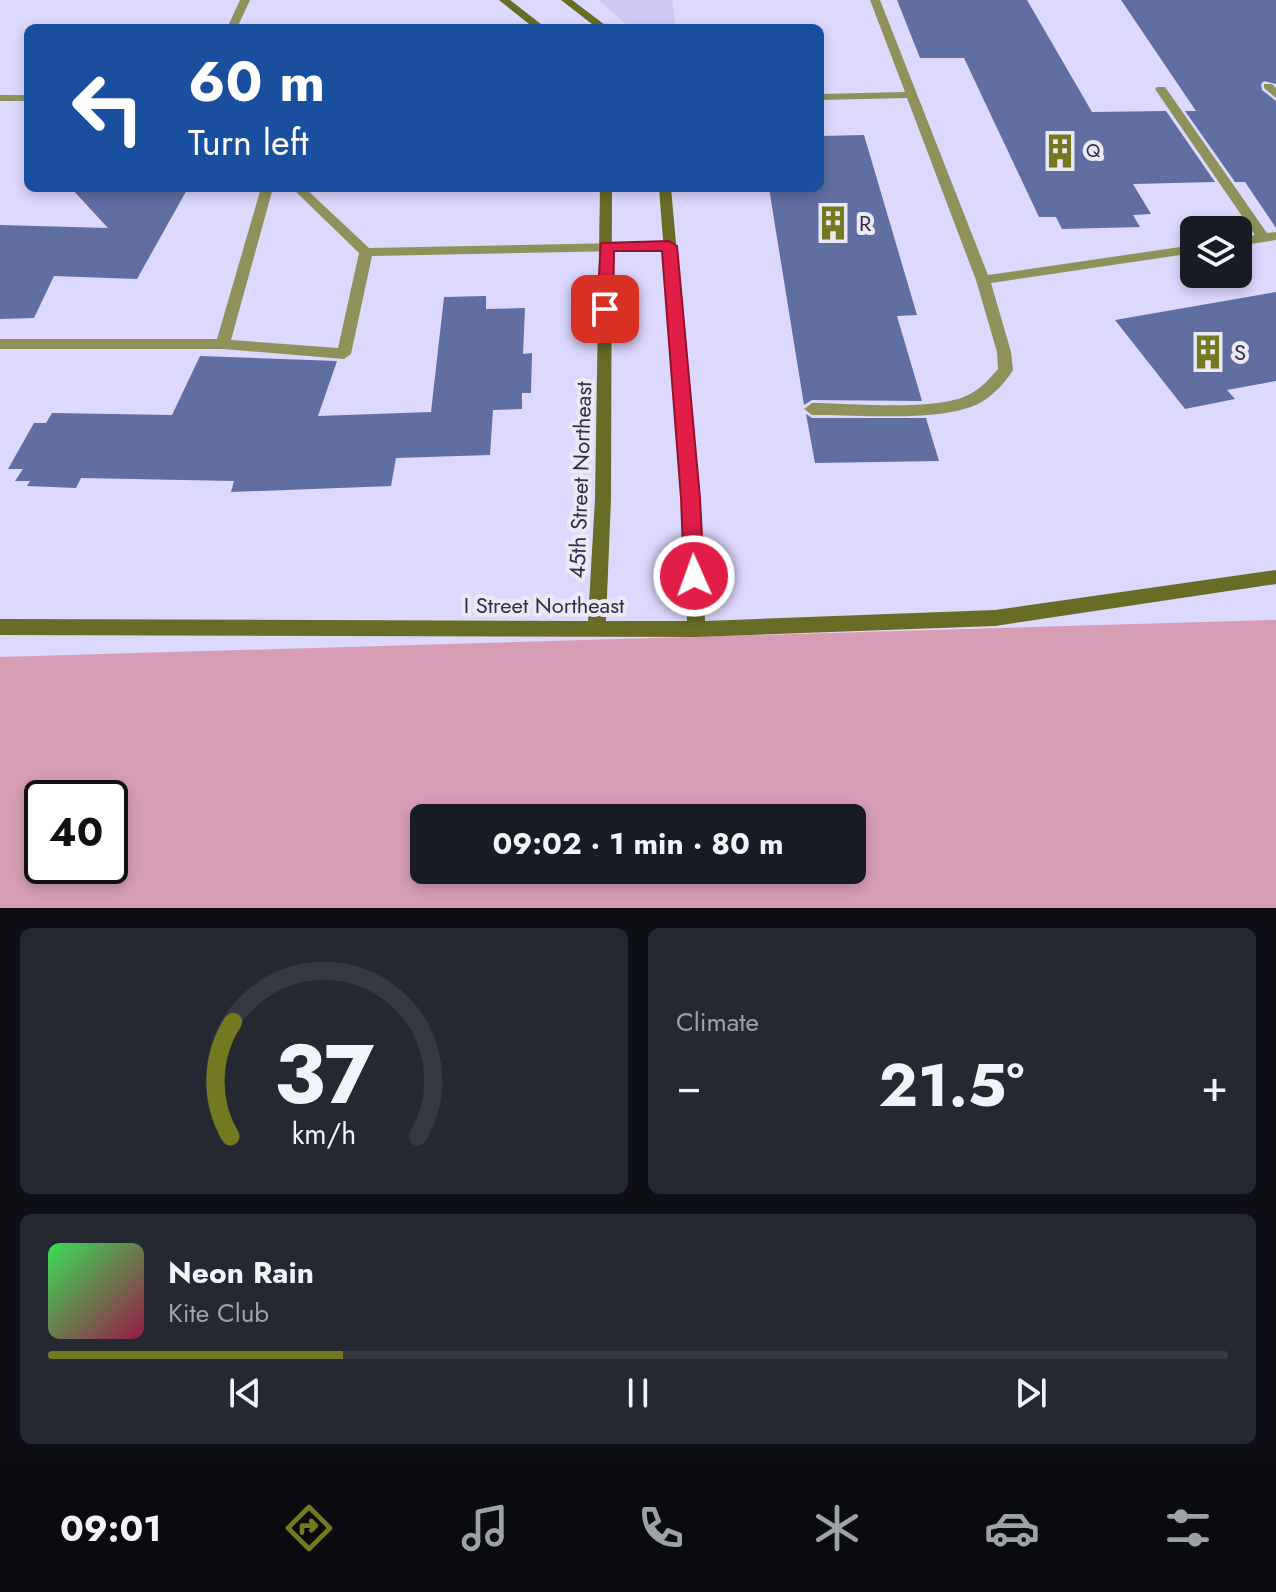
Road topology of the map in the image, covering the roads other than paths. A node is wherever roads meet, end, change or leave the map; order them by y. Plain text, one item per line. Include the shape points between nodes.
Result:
1 (245, 0) edge
2 (504, 0) edge
3 (566, 0) edge
4 (875, 0) edge
5 (234, 24) edge
6 (536, 24) edge
7 (599, 24) edge
8 (1161, 89) dead end
9 (911, 95) junction
10 (824, 97) edge
11 (0, 98) edge
12 (24, 98) edge
13 (266, 192) edge
14 (302, 192) edge
15 (606, 192) edge
16 (665, 192) edge
17 (1270, 237) edge
18 (606, 246) junction
19 (669, 246) junction
20 (1180, 251) edge
21 (366, 252) junction
22 (983, 280) junction
23 (0, 344) edge
24 (223, 344) junction
25 (812, 409) dead end
26 (1276, 577) edge
27 (0, 627) edge
28 (597, 629) junction
29 (696, 629) junction

1 - 5 lane
2 - 6 street
3 - 7 street
4 - 9 lane
8 - 17 lane
9 - 10 lane
9 - 22 lane
11 - 12 lane
13 - 24 lane
14 - 21 lane
15 - 18 street, 45th Street Northeast
16 - 19 street
18 - 19 lane
18 - 21 lane
18 - 28 street, 45th Street Northeast
19 - 29 street via 691,498
20 - 22 lane
21 - 24 lane via 344,354
22 - 25 lane via 1006,370 985,391 970,401 930,407
23 - 24 lane
26 - 29 street, I Street Northeast via 995,618
27 - 28 street, I Street Northeast
28 - 29 street, I Street Northeast

